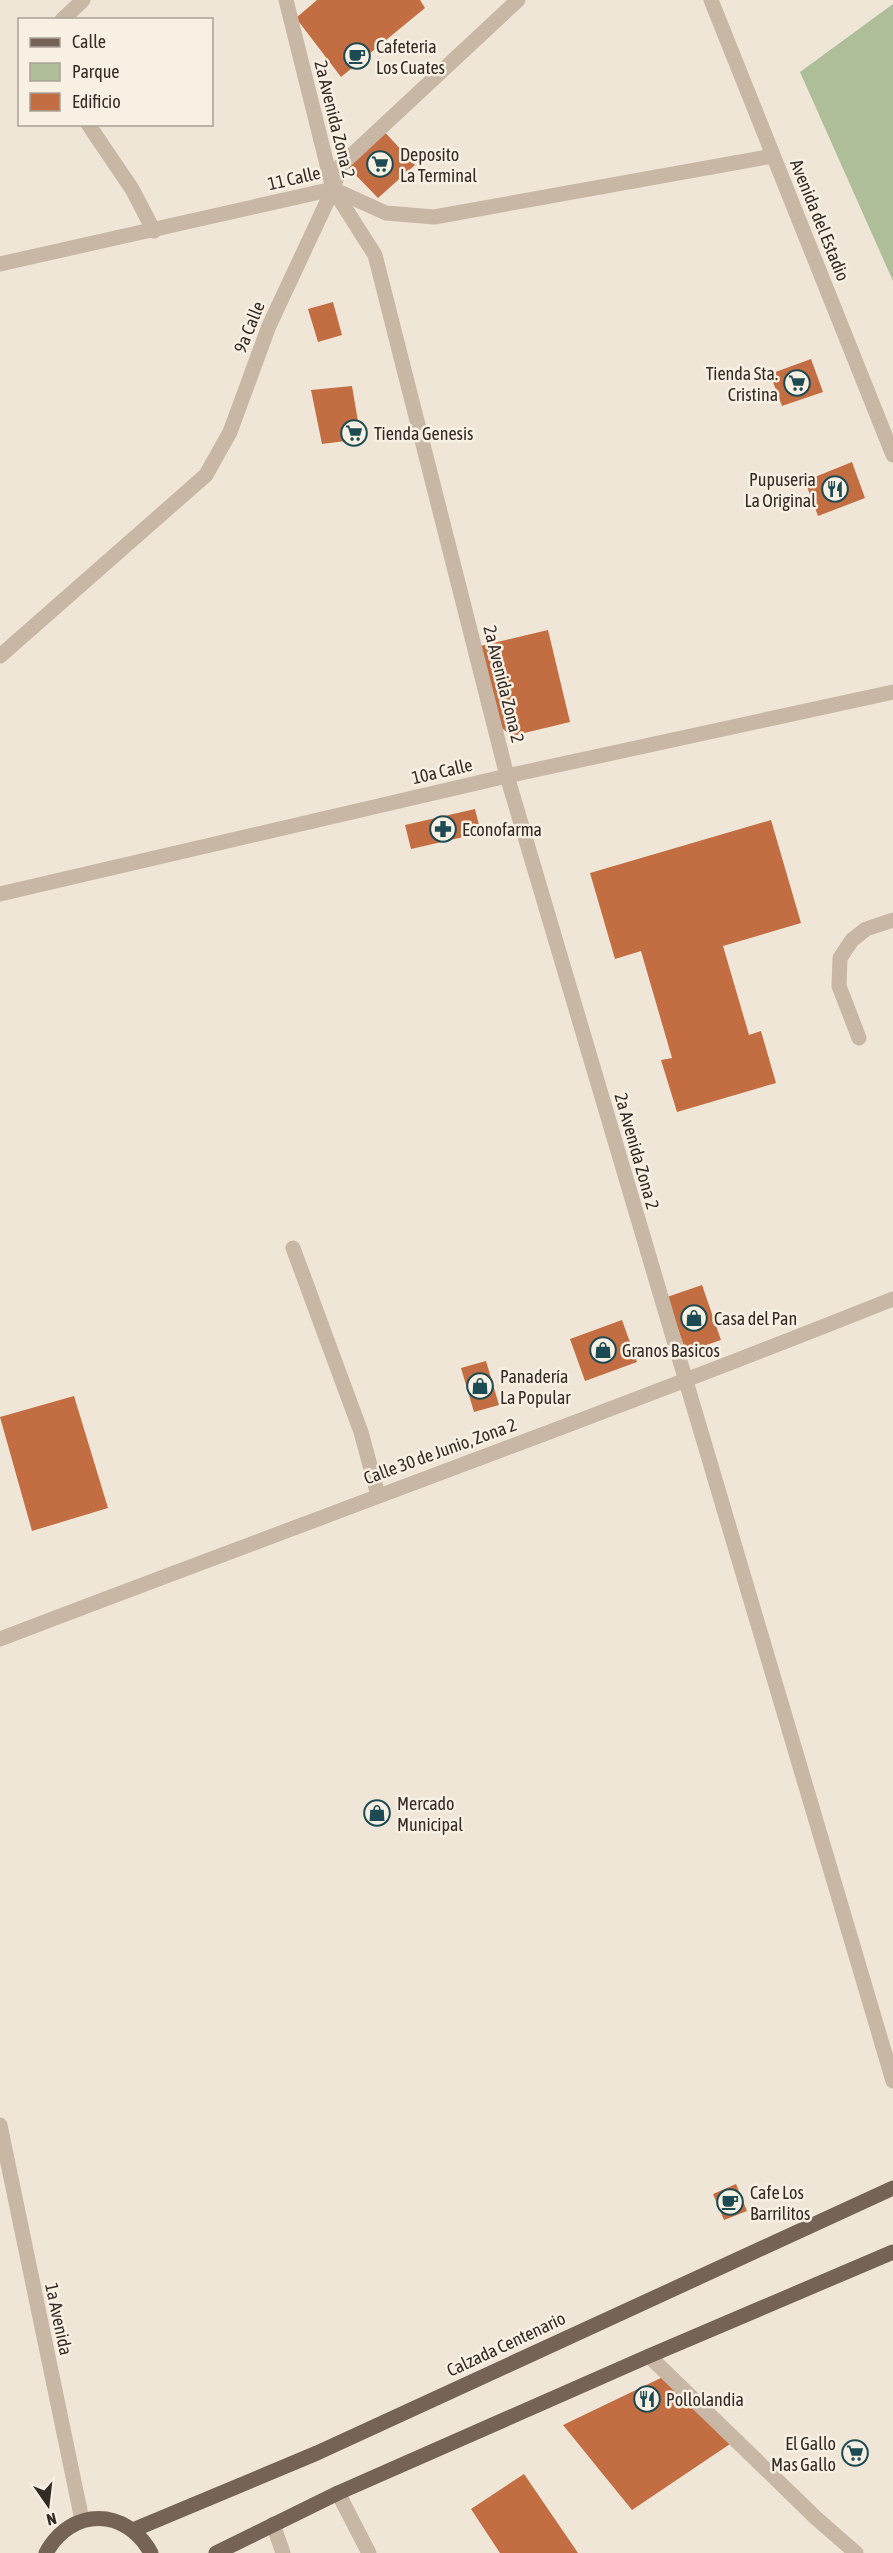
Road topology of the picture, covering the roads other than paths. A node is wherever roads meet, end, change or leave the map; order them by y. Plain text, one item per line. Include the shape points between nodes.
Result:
1 (83, 0) edge
2 (286, 0) edge
3 (518, 0) edge
4 (711, 0) edge
5 (64, 18) edge
6 (89, 126) edge
7 (773, 156) junction
8 (333, 189) junction
9 (154, 231) junction
10 (0, 264) edge
11 (893, 455) edge
12 (0, 656) edge
13 (893, 692) edge
14 (507, 776) junction
15 (0, 894) edge
16 (893, 920) edge
17 (860, 1038) dead end
18 (292, 1248) dead end
19 (893, 1299) edge
20 (684, 1382) junction
21 (378, 1495) junction
22 (0, 1639) edge
23 (893, 2081) edge
24 (0, 2125) edge
25 (893, 2188) edge
26 (7, 2202) edge
27 (893, 2252) edge
28 (649, 2356) junction
29 (338, 2493) junction
30 (82, 2520) junction
31 (273, 2524) junction
32 (133, 2530) junction
33 (46, 2553) edge
34 (151, 2553) edge
35 (216, 2553) edge
36 (283, 2553) edge
37 (369, 2553) edge
38 (856, 2553) edge

1 - 5 street
2 - 8 street, 2a Avenida Zona 2
3 - 8 street, 9a Calle via 340,165
4 - 7 street, Avenida del Estadio
6 - 9 street via 132,189
7 - 8 street, 11 Calle via 434,218 386,213
7 - 11 street, Avenida del Estadio
8 - 9 street, 11 Calle
8 - 12 street, 9a Calle via 268,326 230,432 206,476
8 - 14 street, 2a Avenida Zona 2 via 375,255
9 - 10 street, 11 Calle
13 - 14 street, 10a Calle
14 - 15 street, 10a Calle
14 - 20 street, 2a Avenida Zona 2
16 - 17 street via 866,929 852,940 840,958 839,986
18 - 21 street via 361,1432
19 - 20 street, Calle 30 de Junio, Zona 2
20 - 21 street, Calle 30 de Junio, Zona 2
20 - 23 street, 2a Avenida Zona 2
21 - 22 street, Calle 30 de Junio, Zona 2
24 - 26 street, 1a Avenida
25 - 32 main road, Calzada Centenario via 317,2453
26 - 30 street, 1a Avenida
27 - 28 main road
28 - 29 main road
28 - 38 street
29 - 31 main road
29 - 37 street
30 - 32 main road via 114,2520
30 - 33 main road via 60,2534
31 - 35 main road
31 - 36 street
32 - 34 main road

